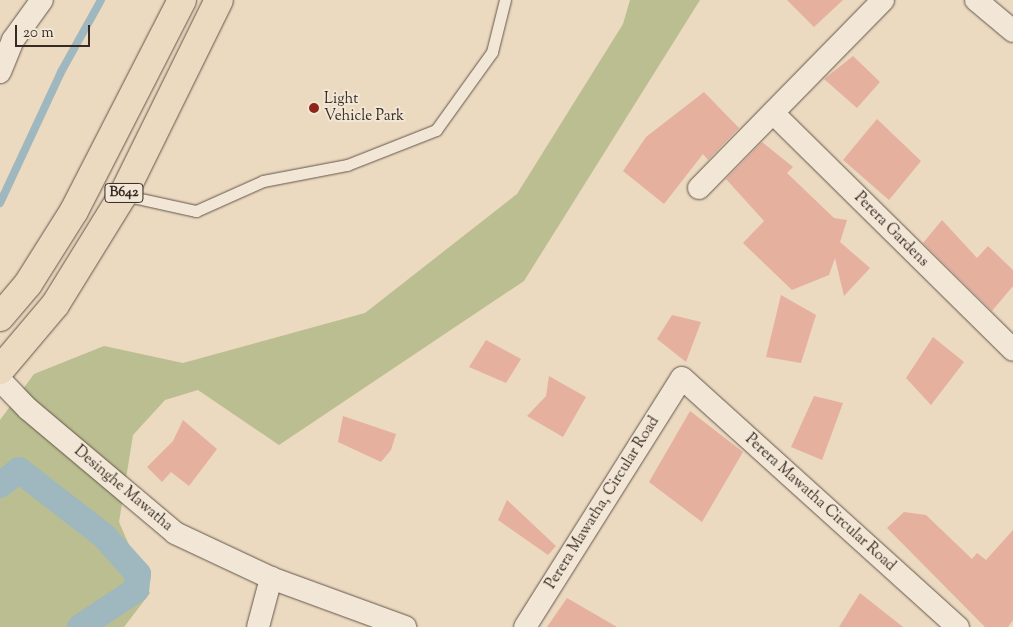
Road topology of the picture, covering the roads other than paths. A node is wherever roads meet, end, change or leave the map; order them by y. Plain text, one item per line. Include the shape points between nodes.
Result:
1 (42, 0) edge
2 (182, 0) edge
3 (219, 0) edge
4 (505, 0) edge
5 (883, 0) edge
6 (976, 0) edge
7 (1013, 31) edge
8 (0, 72) edge
9 (773, 113) junction
10 (699, 188) dead end
11 (123, 195) junction
12 (0, 317) edge
13 (1011, 346) edge
14 (0, 370) edge
15 (682, 378) joint
16 (0, 380) edge
17 (271, 578) junction
18 (258, 627) edge
19 (405, 627) edge
20 (525, 627) edge
21 (958, 627) edge

1 - 8 street via 13,40
2 - 12 main road, B642 via 74,211 28,284
3 - 11 main road, B642
4 - 11 lane via 492,52 436,130 347,165 263,181 196,211
5 - 9 street
6 - 7 street
9 - 10 street
9 - 13 street, Perera Gardens
11 - 14 main road, B642 via 55,305
15 - 20 street, Perera Mawatha, Circular Road
15 - 21 street, Perera Mawatha Circular Road
16 - 17 street, Desinghe Mawatha via 28,409 175,533
17 - 18 street
17 - 19 street, Desinghe Mawatha

